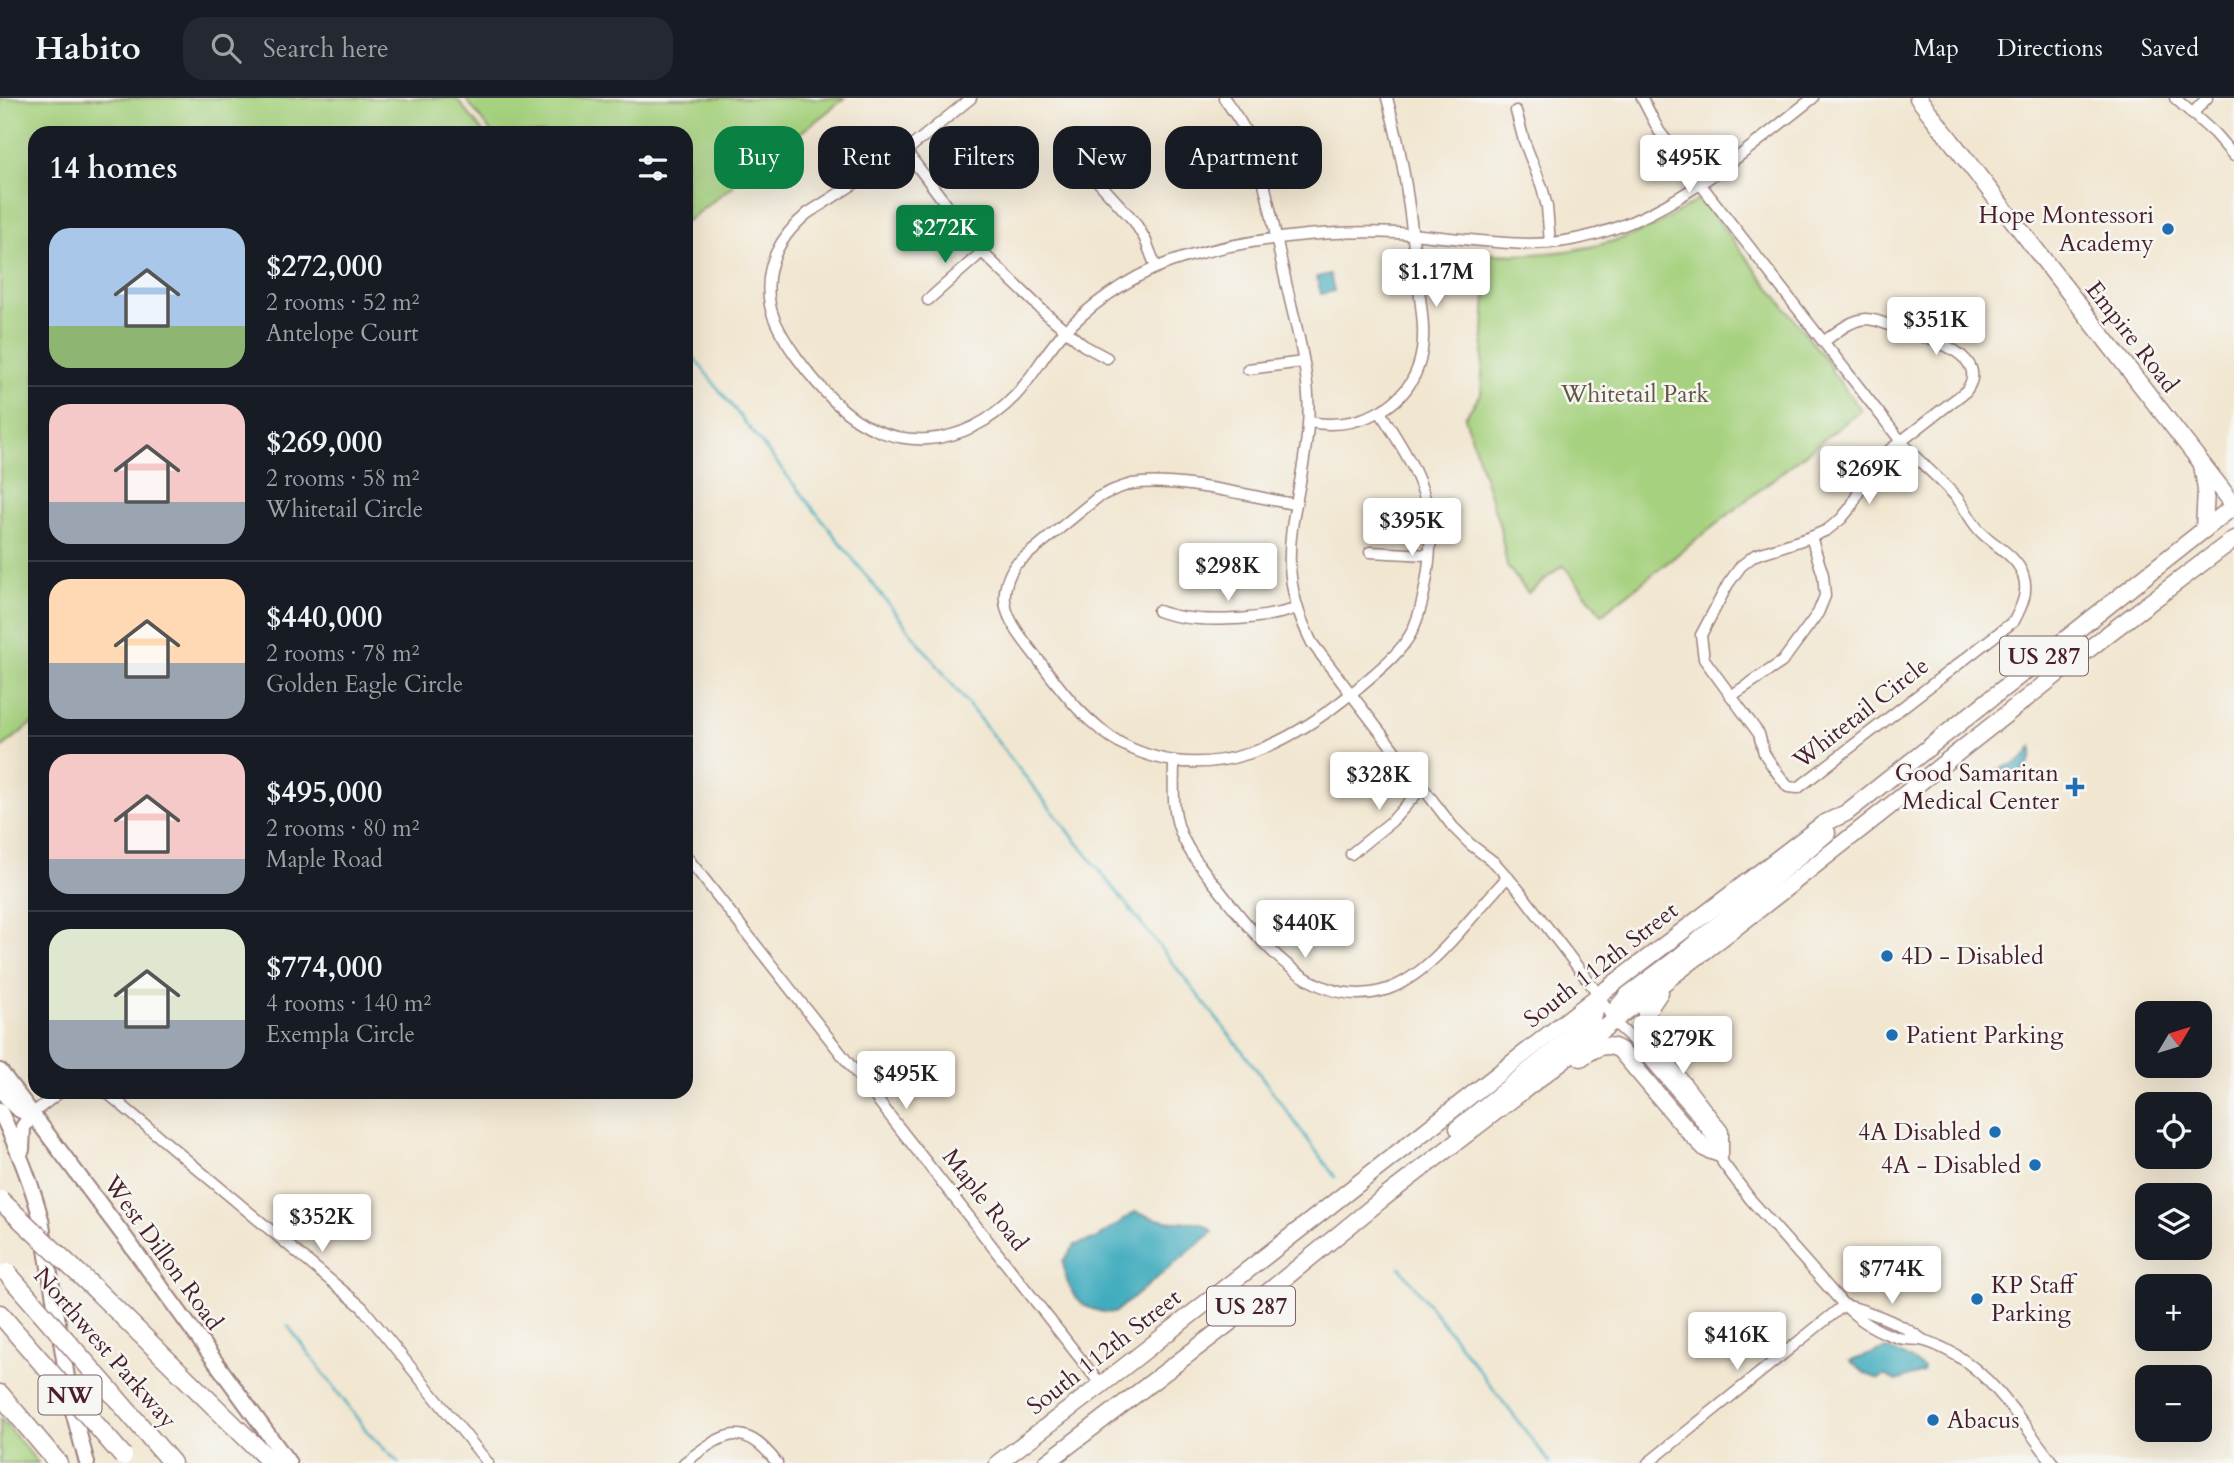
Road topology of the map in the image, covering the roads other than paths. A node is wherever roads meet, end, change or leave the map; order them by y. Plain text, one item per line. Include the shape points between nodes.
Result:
1 (971, 98) edge
2 (1224, 98) edge
3 (1387, 98) edge
4 (1642, 98) edge
5 (1813, 98) edge
6 (1918, 98) edge
7 (2175, 98) edge
8 (2207, 98) edge
9 (1516, 111) dead end
10 (2192, 114) junction
11 (915, 144) edge
12 (2234, 156) edge
13 (915, 163) edge
14 (1700, 184) junction
15 (847, 189) edge
16 (1105, 189) edge
17 (1413, 234) junction
18 (1276, 239) junction
19 (1550, 243) junction
20 (982, 252) junction
21 (1156, 268) junction
22 (928, 300) dead end
23 (1065, 330) junction
24 (1823, 342) junction
25 (1107, 358) dead end
26 (1303, 362) junction
27 (1248, 369) dead end
28 (1380, 412) junction
29 (1308, 422) junction
30 (1900, 440) junction
31 (2202, 463) junction
32 (1294, 504) junction
33 (2234, 505) edge
34 (2204, 530) junction
35 (1811, 537) junction
36 (2234, 539) edge
37 (1370, 552) dead end
38 (2234, 554) edge
39 (1428, 555) junction
40 (2206, 561) junction
41 (1296, 609) junction
42 (1158, 611) dead end
43 (1350, 694) junction
44 (1731, 696) junction
45 (1174, 761) junction
46 (1422, 788) junction
47 (1846, 813) junction
48 (1351, 854) dead end
49 (693, 865) edge
50 (1507, 877) junction
51 (1670, 978) junction
52 (1599, 995) junction
53 (1614, 1022) junction
54 (0, 1071) edge
55 (0, 1088) edge
56 (51, 1099) edge
57 (114, 1099) edge
58 (0, 1111) edge
59 (33, 1114) junction
60 (1720, 1154) junction
61 (27, 1169) junction
62 (0, 1200) edge
63 (1381, 1200) junction
64 (3, 1269) edge
65 (1844, 1305) junction
66 (0, 1314) edge
67 (1101, 1385) junction
68 (0, 1394) edge
69 (1119, 1408) junction
70 (126, 1459) edge
71 (58, 1463) edge
72 (87, 1463) edge
73 (172, 1463) edge
74 (272, 1463) edge
75 (289, 1463) edge
76 (488, 1463) edge
77 (684, 1463) edge
78 (777, 1463) edge
79 (998, 1463) edge
80 (1046, 1463) edge
81 (1648, 1463) edge
82 (2053, 1463) edge

1 - 11 street
2 - 18 street via 1253,148
3 - 17 street via 1404,166
4 - 14 street, Whitetail Circle via 1659,131
5 - 14 street
6 - 31 main road, Empire Road
7 - 10 street
8 - 10 street
9 - 19 street via 1545,197
10 - 12 street
13 - 20 street
14 - 19 street via 1627,225
14 - 24 street, Whitetail Circle
15 - 23 street via 802,218 781,241 768,278 772,313 784,339 829,397 866,426 913,439 936,439 977,426 1020,391
16 - 21 street via 1135,221
17 - 18 street via 1314,234
17 - 19 street
17 - 28 street via 1422,353 1410,383
18 - 21 street via 1184,257
18 - 26 street
20 - 22 street
20 - 23 street
21 - 23 street via 1111,293
23 - 25 street
24 - 30 street, Whitetail Circle
24 - 30 street via 1853,322 1871,320 1948,345 1966,362 1971,370 1969,387
26 - 27 street
26 - 29 street
28 - 29 street via 1339,424
28 - 39 street via 1419,477 1430,529
29 - 32 street
30 - 35 street, Whitetail Circle via 1873,463 1852,507 1841,519
30 - 44 street, Whitetail Circle via 2022,571 2024,600 2014,621 1798,788 1787,787 1773,768 1759,734
31 - 33 main road, Empire Road
31 - 34 main road
32 - 41 street via 1289,562
32 - 45 street via 1198,487 1131,485 1097,498 1015,565 1007,577 1004,591 1009,618 1082,715 1123,744
33 - 34 main road, South 112th Street / US 287
34 - 47 main road, South 112th Street / US 287
35 - 44 street via 1825,596 1818,613 1782,662
35 - 44 street, Whitetail Circle via 1750,559 1713,610 1701,635 1701,647 1704,659
36 - 40 main road, US 287
37 - 39 street
38 - 40 main road
39 - 43 street via 1423,601 1409,636
40 - 51 main road, US 287
41 - 42 street via 1242,618
41 - 43 street via 1312,643
43 - 45 street via 1310,726 1269,748 1211,762
43 - 46 street
45 - 50 street via 1178,825 1200,866 1271,953 1309,981 1329,989 1372,992 1411,978
46 - 48 street via 1392,821
46 - 50 street via 1469,844
47 - 52 main road, South 112th Street / US 287 via 1823,824
47 - 53 main road via 1788,867 1628,995 1617,1008
49 - 67 street, Maple Road
50 - 52 street
51 - 53 main road, US 287
51 - 60 main road via 1648,1009 1645,1029 1720,1132
52 - 53 street
52 - 63 main road via 1593,1019 1396,1178 1383,1190
52 - 67 main road, South 112th Street / US 287
53 - 60 street via 1694,1112
53 - 63 main road, US 287
54 - 59 main road, West Dillon Road
55 - 59 main road via 17,1108
56 - 59 street
57 - 76 street via 362,1307
58 - 61 main road
59 - 61 main road via 22,1134
59 - 75 main road, West Dillon Road
60 - 63 main road via 1706,1149 1690,1134 1620,1051 1604,1046 1595,1048 1392,1199
60 - 65 street via 1751,1200
61 - 72 main road via 41,1219 72,1408
62 - 74 highway, bridge
63 - 69 main road, US 287
64 - 73 highway, Northwest Parkway / NW, bridge
65 - 81 street
65 - 82 street via 1910,1329 1956,1355 1985,1378
66 - 70 highway, NW, bridge
67 - 69 main road, Maple Road
67 - 79 main road, South 112th Street / US 287
68 - 71 highway
69 - 80 main road, US 287
77 - 78 street via 712,1441 740,1435 758,1442

